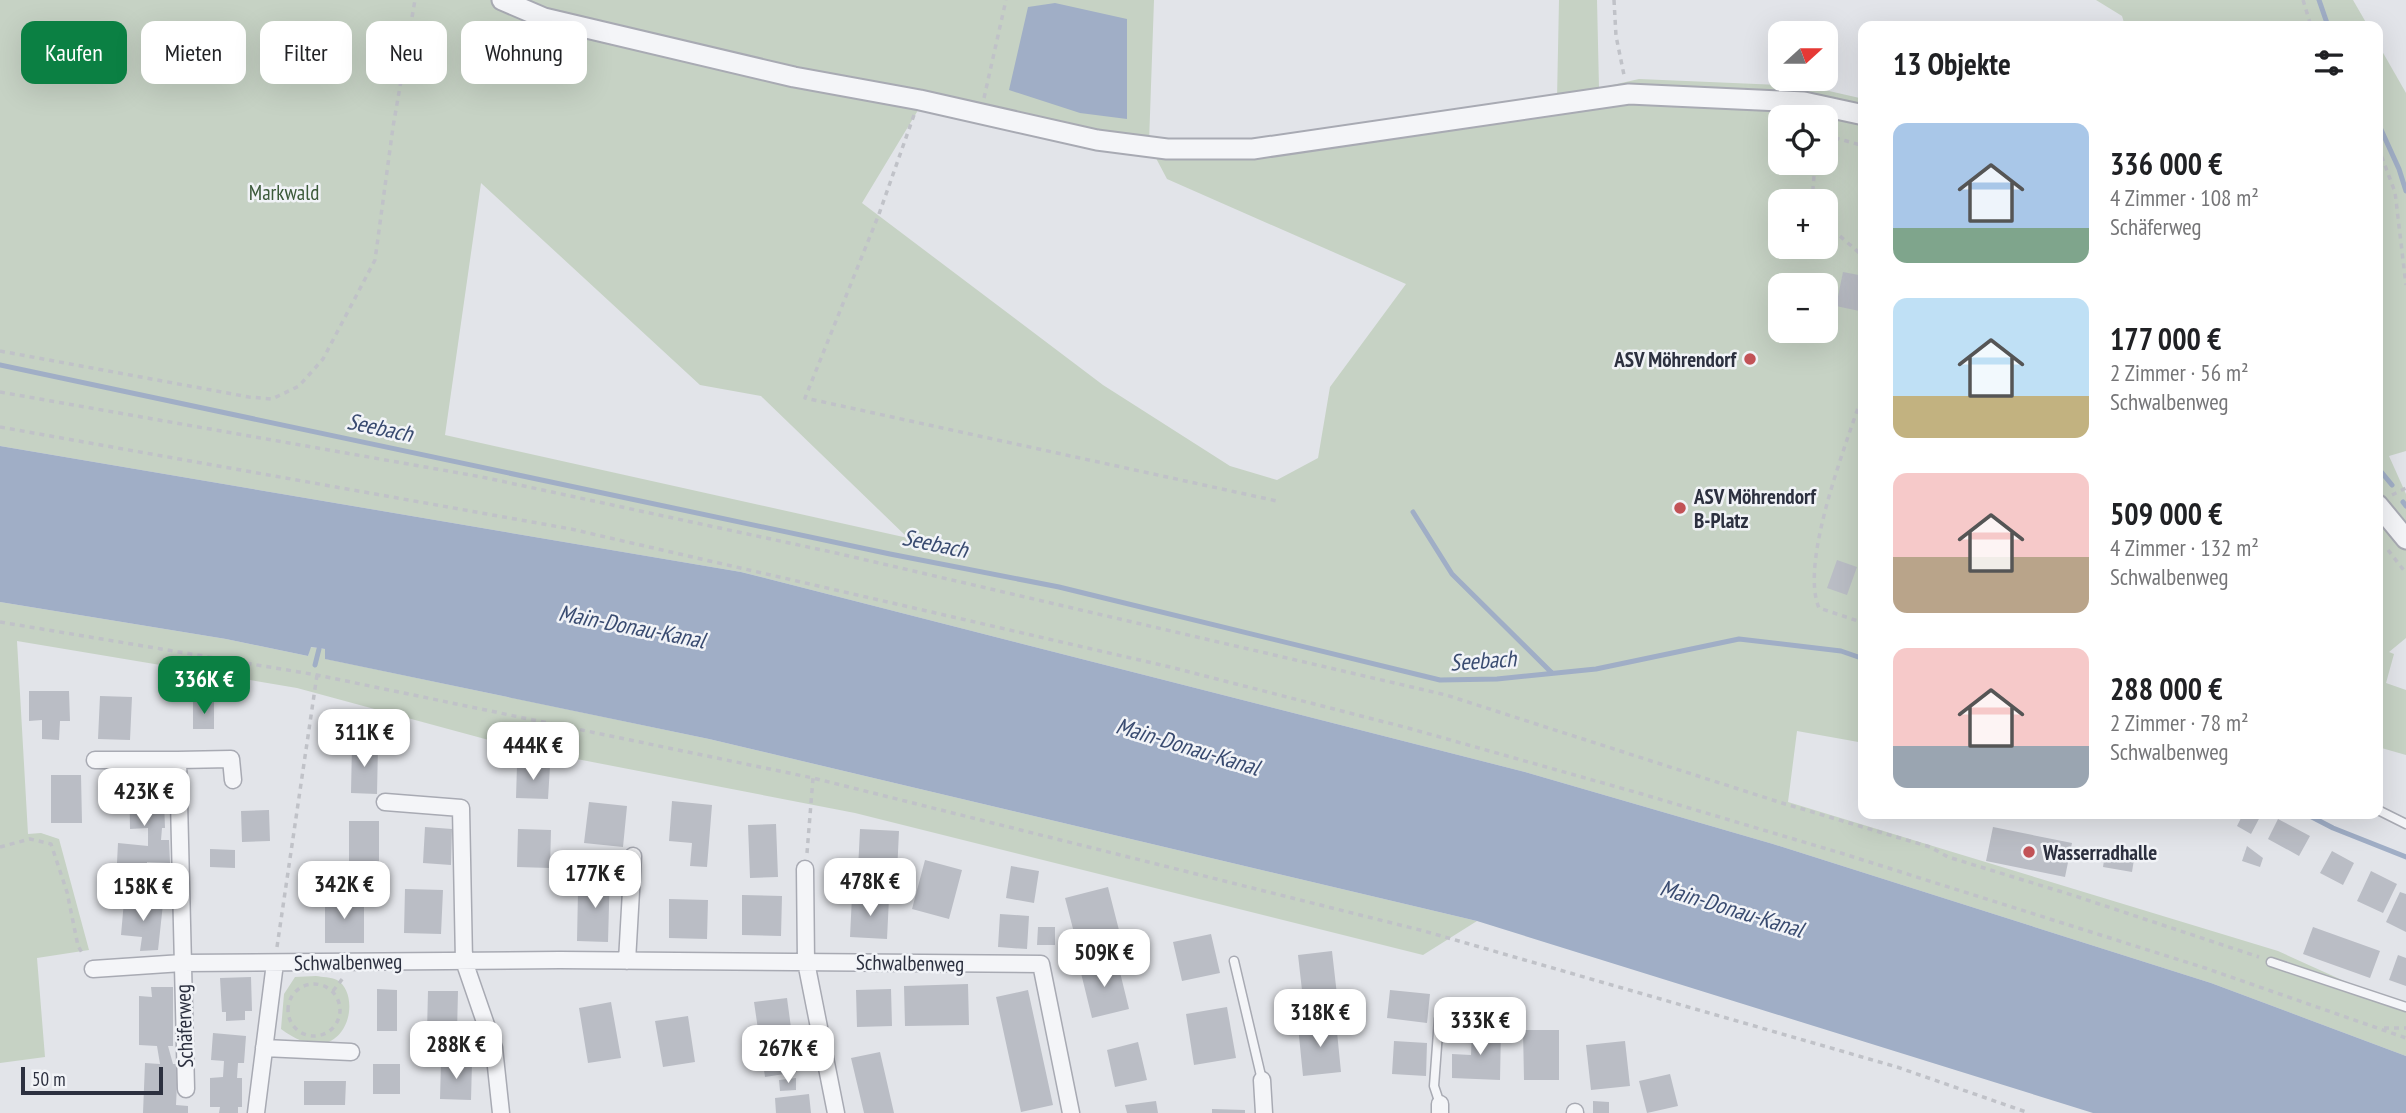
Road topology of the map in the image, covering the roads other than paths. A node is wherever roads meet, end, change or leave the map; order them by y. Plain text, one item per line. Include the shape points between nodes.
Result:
1 (502, 0) edge
2 (1858, 114) edge
3 (2383, 511) edge
4 (2406, 539) edge
5 (95, 760) dead end
6 (178, 760) junction
7 (233, 780) dead end
8 (386, 802) dead end
9 (2383, 812) edge
10 (2406, 824) edge
11 (633, 856) dead end
12 (805, 869) road end
13 (464, 961) junction
14 (627, 961) junction
15 (1234, 961) dead end
16 (2271, 961) road end
17 (182, 962) junction
18 (806, 962) junction
19 (275, 963) junction
20 (93, 969) road end
21 (2406, 1007) edge
22 (1439, 1019) dead end
23 (264, 1048) junction
24 (351, 1052) dead end
25 (1262, 1080) joint
26 (186, 1088) dead end
27 (1440, 1108) edge
28 (256, 1113) edge
29 (501, 1113) edge
30 (836, 1113) edge
31 (1071, 1113) edge
32 (1264, 1113) edge

1 - 2 street via 544,18 794,77 1097,140 1167,149 1253,149 1629,94 1804,102
3 - 4 street
5 - 6 street
6 - 7 street via 232,759
6 - 17 street, Schäferweg
8 - 13 street via 461,808
9 - 10 lane
11 - 14 street
12 - 18 street
13 - 14 street, Schwalbenweg
13 - 19 street, Schwalbenweg
13 - 29 street via 494,1048
14 - 18 street, Schwalbenweg
15 - 25 lane
16 - 21 lane
17 - 19 street, Schäferweg
17 - 20 street, Schäferweg
17 - 26 street, Schäferweg
18 - 30 street
18 - 31 street, Schwalbenweg via 1041,964
19 - 23 street
22 - 27 lane via 1434,1086
23 - 24 street
23 - 28 street
25 - 32 street

